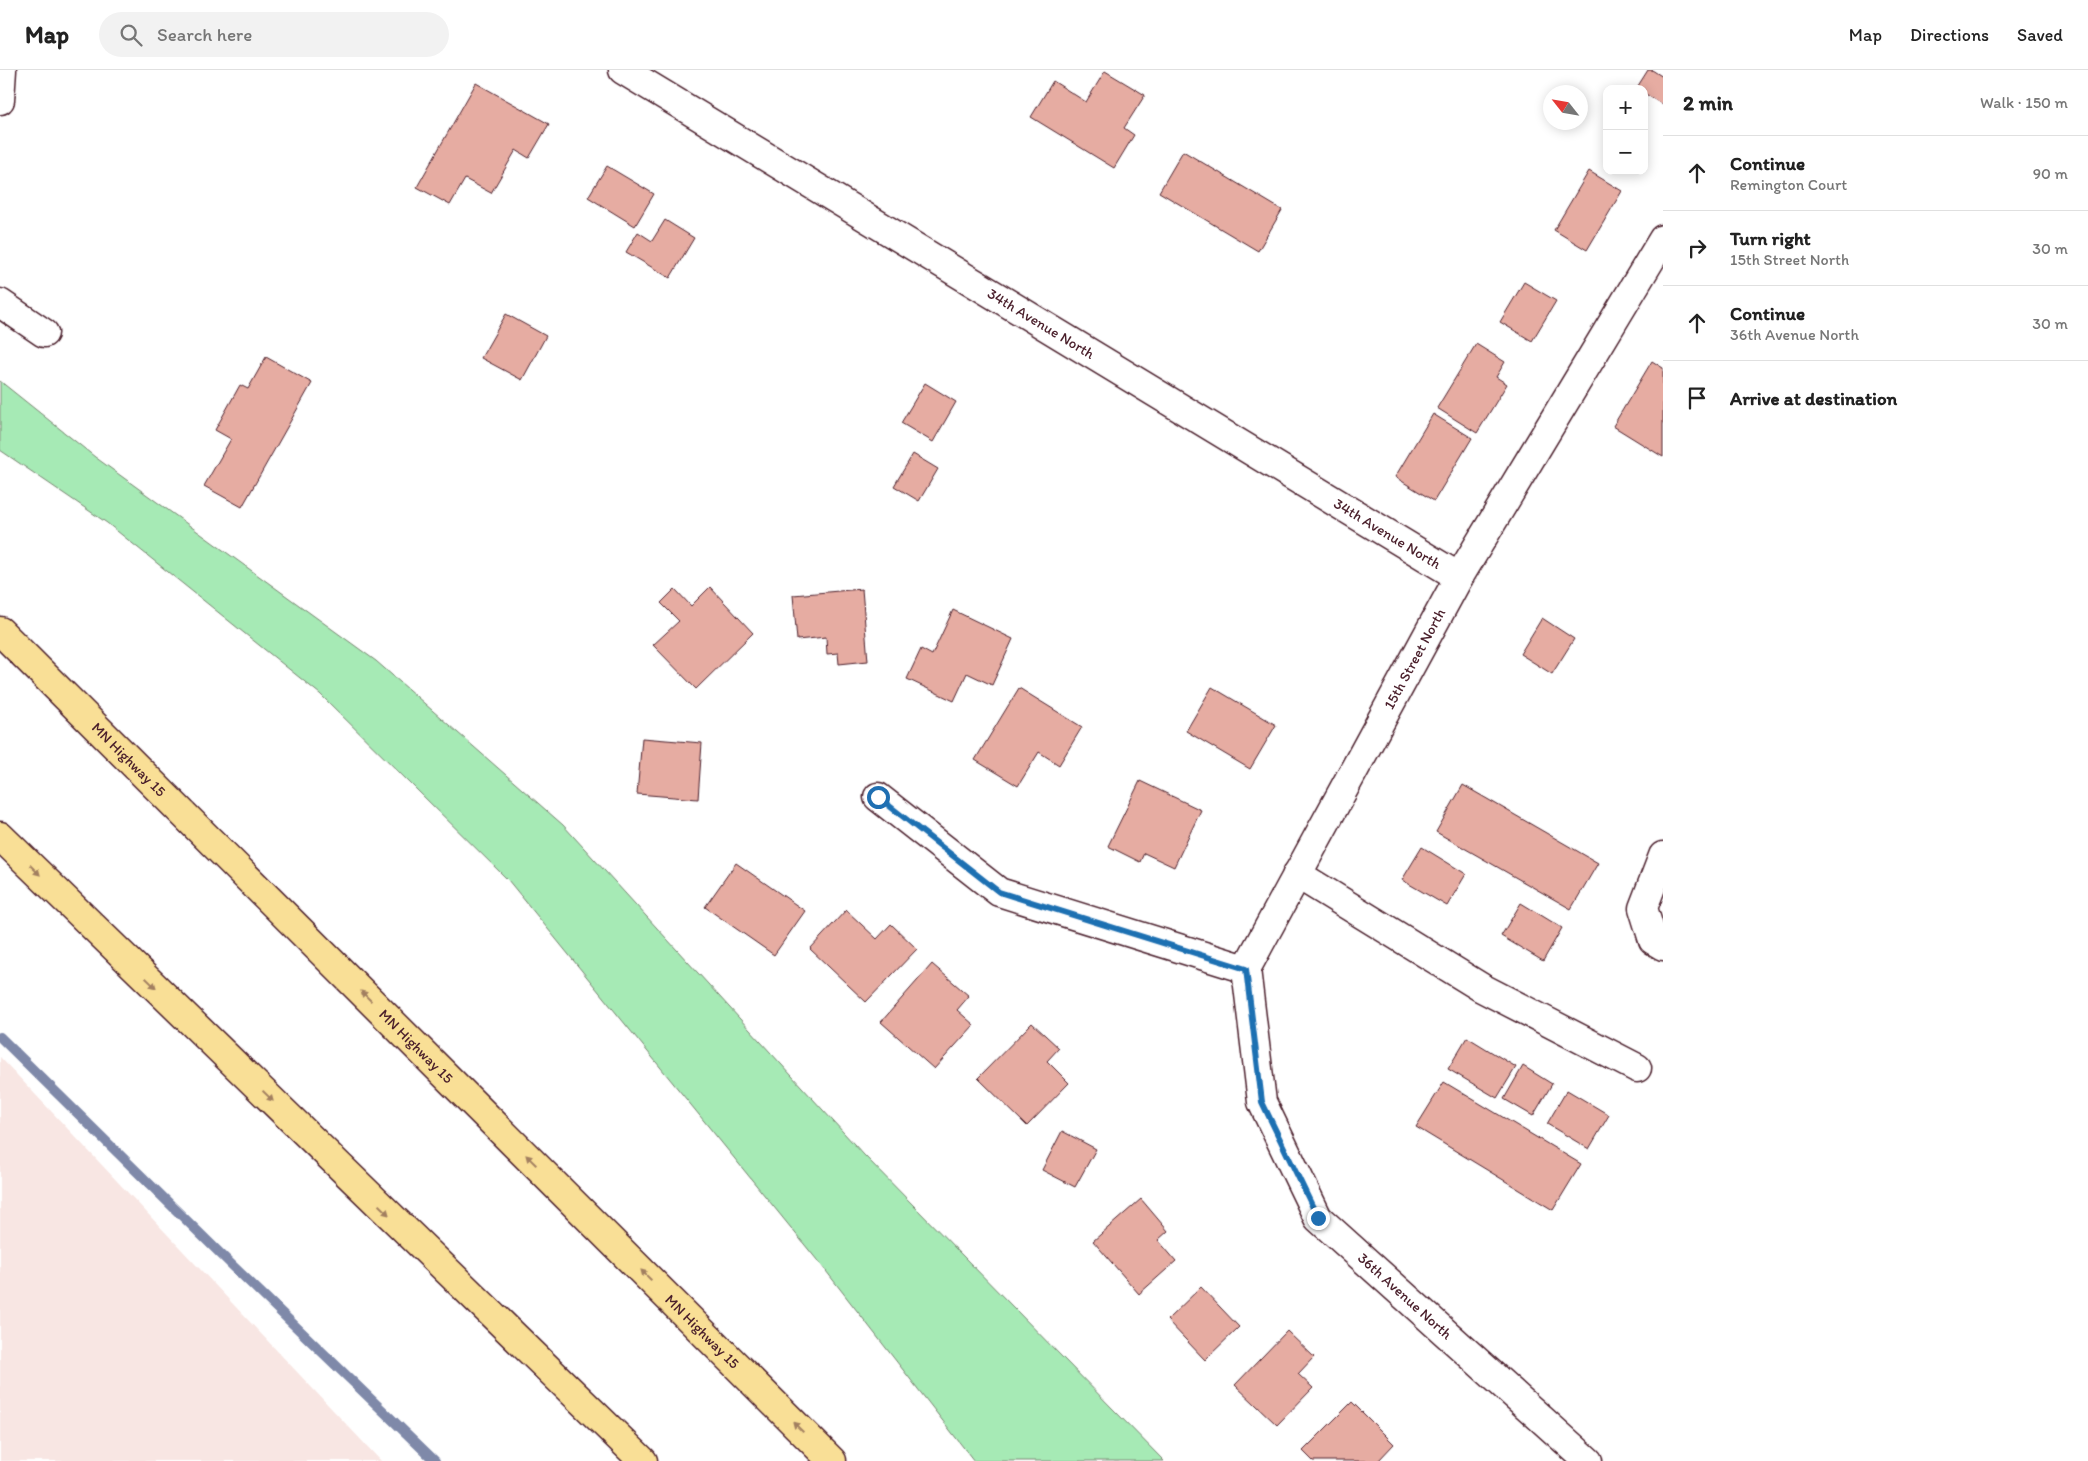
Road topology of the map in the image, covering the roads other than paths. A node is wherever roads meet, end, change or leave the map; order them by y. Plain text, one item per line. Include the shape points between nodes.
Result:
1 (2, 70) edge
2 (624, 70) edge
3 (0, 100) edge
4 (1663, 239) edge
5 (0, 303) edge
6 (44, 333) dead end
7 (1459, 576) junction
8 (0, 631) edge
9 (878, 797) dead end
10 (0, 836) edge
11 (1663, 856) edge
12 (1298, 874) junction
13 (1663, 946) edge
14 (1246, 969) junction
15 (1638, 1068) dead end
16 (643, 1461) edge
17 (832, 1461) edge
18 (1588, 1461) edge

1 - 3 street
2 - 7 street, 34th Avenue North
4 - 7 street, 15th Street North
5 - 6 street
7 - 12 street, 15th Street North
17 -> 8 highway, MN Highway 15
9 - 14 street via 999,892
10 -> 16 highway
11 - 13 street via 1643,908 1653,940
12 - 14 street, 15th Street North
12 - 15 street via 1482,988
14 - 18 street, 36th Avenue North via 1262,1102 1318,1218

